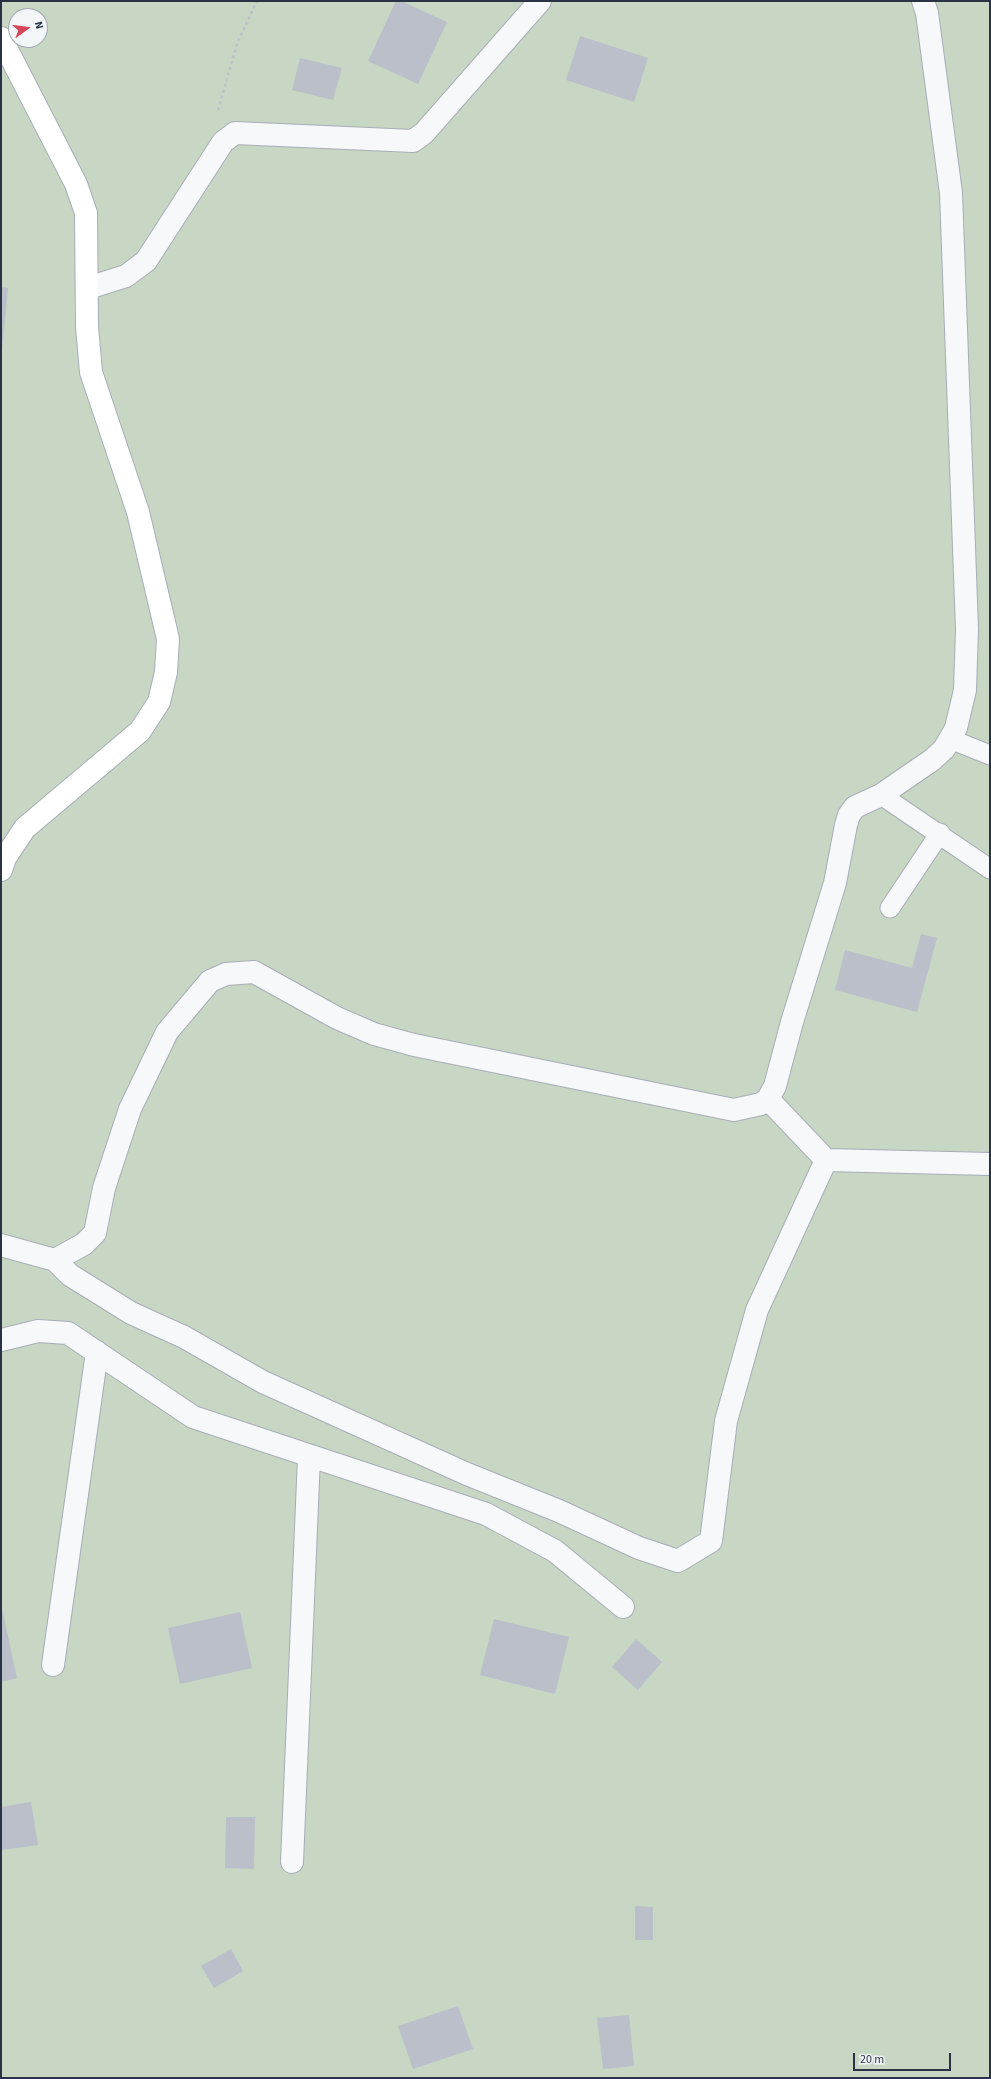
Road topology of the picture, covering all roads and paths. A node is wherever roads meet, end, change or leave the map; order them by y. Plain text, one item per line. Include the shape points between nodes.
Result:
1 (257, 1) edge
2 (540, 1) edge
3 (923, 1) edge
4 (1, 38) edge
5 (223, 142) junction
6 (88, 288) junction
7 (950, 739) junction
8 (990, 755) edge
9 (881, 795) junction
10 (940, 833) junction
11 (990, 869) edge
12 (1, 870) edge
13 (890, 908) dead end
14 (768, 1099) junction
15 (826, 1160) junction
16 (990, 1164) edge
17 (1, 1245) edge
18 (55, 1260) junction
19 (1, 1340) edge
20 (97, 1352) junction
21 (309, 1457) junction
22 (623, 1607) dead end
23 (53, 1665) dead end
24 (292, 1862) dead end

1 - 5 path via 238,41 218,109
2 - 5 street via 424,133 413,141 235,133
3 - 7 street via 927,13 952,201 967,629 965,690 956,728
4 - 6 main road via 76,184 86,213
5 - 6 street via 146,261 126,276
6 - 12 main road via 91,372 138,512 168,639 166,672 159,702 140,731 24,828 5,858
7 - 8 lane
7 - 9 street via 932,760
9 - 10 lane
9 - 14 street via 855,807 846,825 835,883 775,1086
10 - 11 lane
10 - 13 lane
14 - 15 street
14 - 18 street via 756,1106 734,1110 414,1045 374,1034 338,1018 262,975 248,971 226,974 210,981 166,1032 130,1109 104,1188 95,1233 84,1244
15 - 16 street
15 - 18 street via 757,1310 726,1421 711,1541 678,1561 639,1548 559,1511 467,1474 263,1382 184,1337 131,1313 70,1275
17 - 18 street
19 - 20 street via 38,1331 68,1333
20 - 21 street via 193,1417
20 - 23 street
21 - 22 street via 486,1514 555,1551
21 - 24 street

